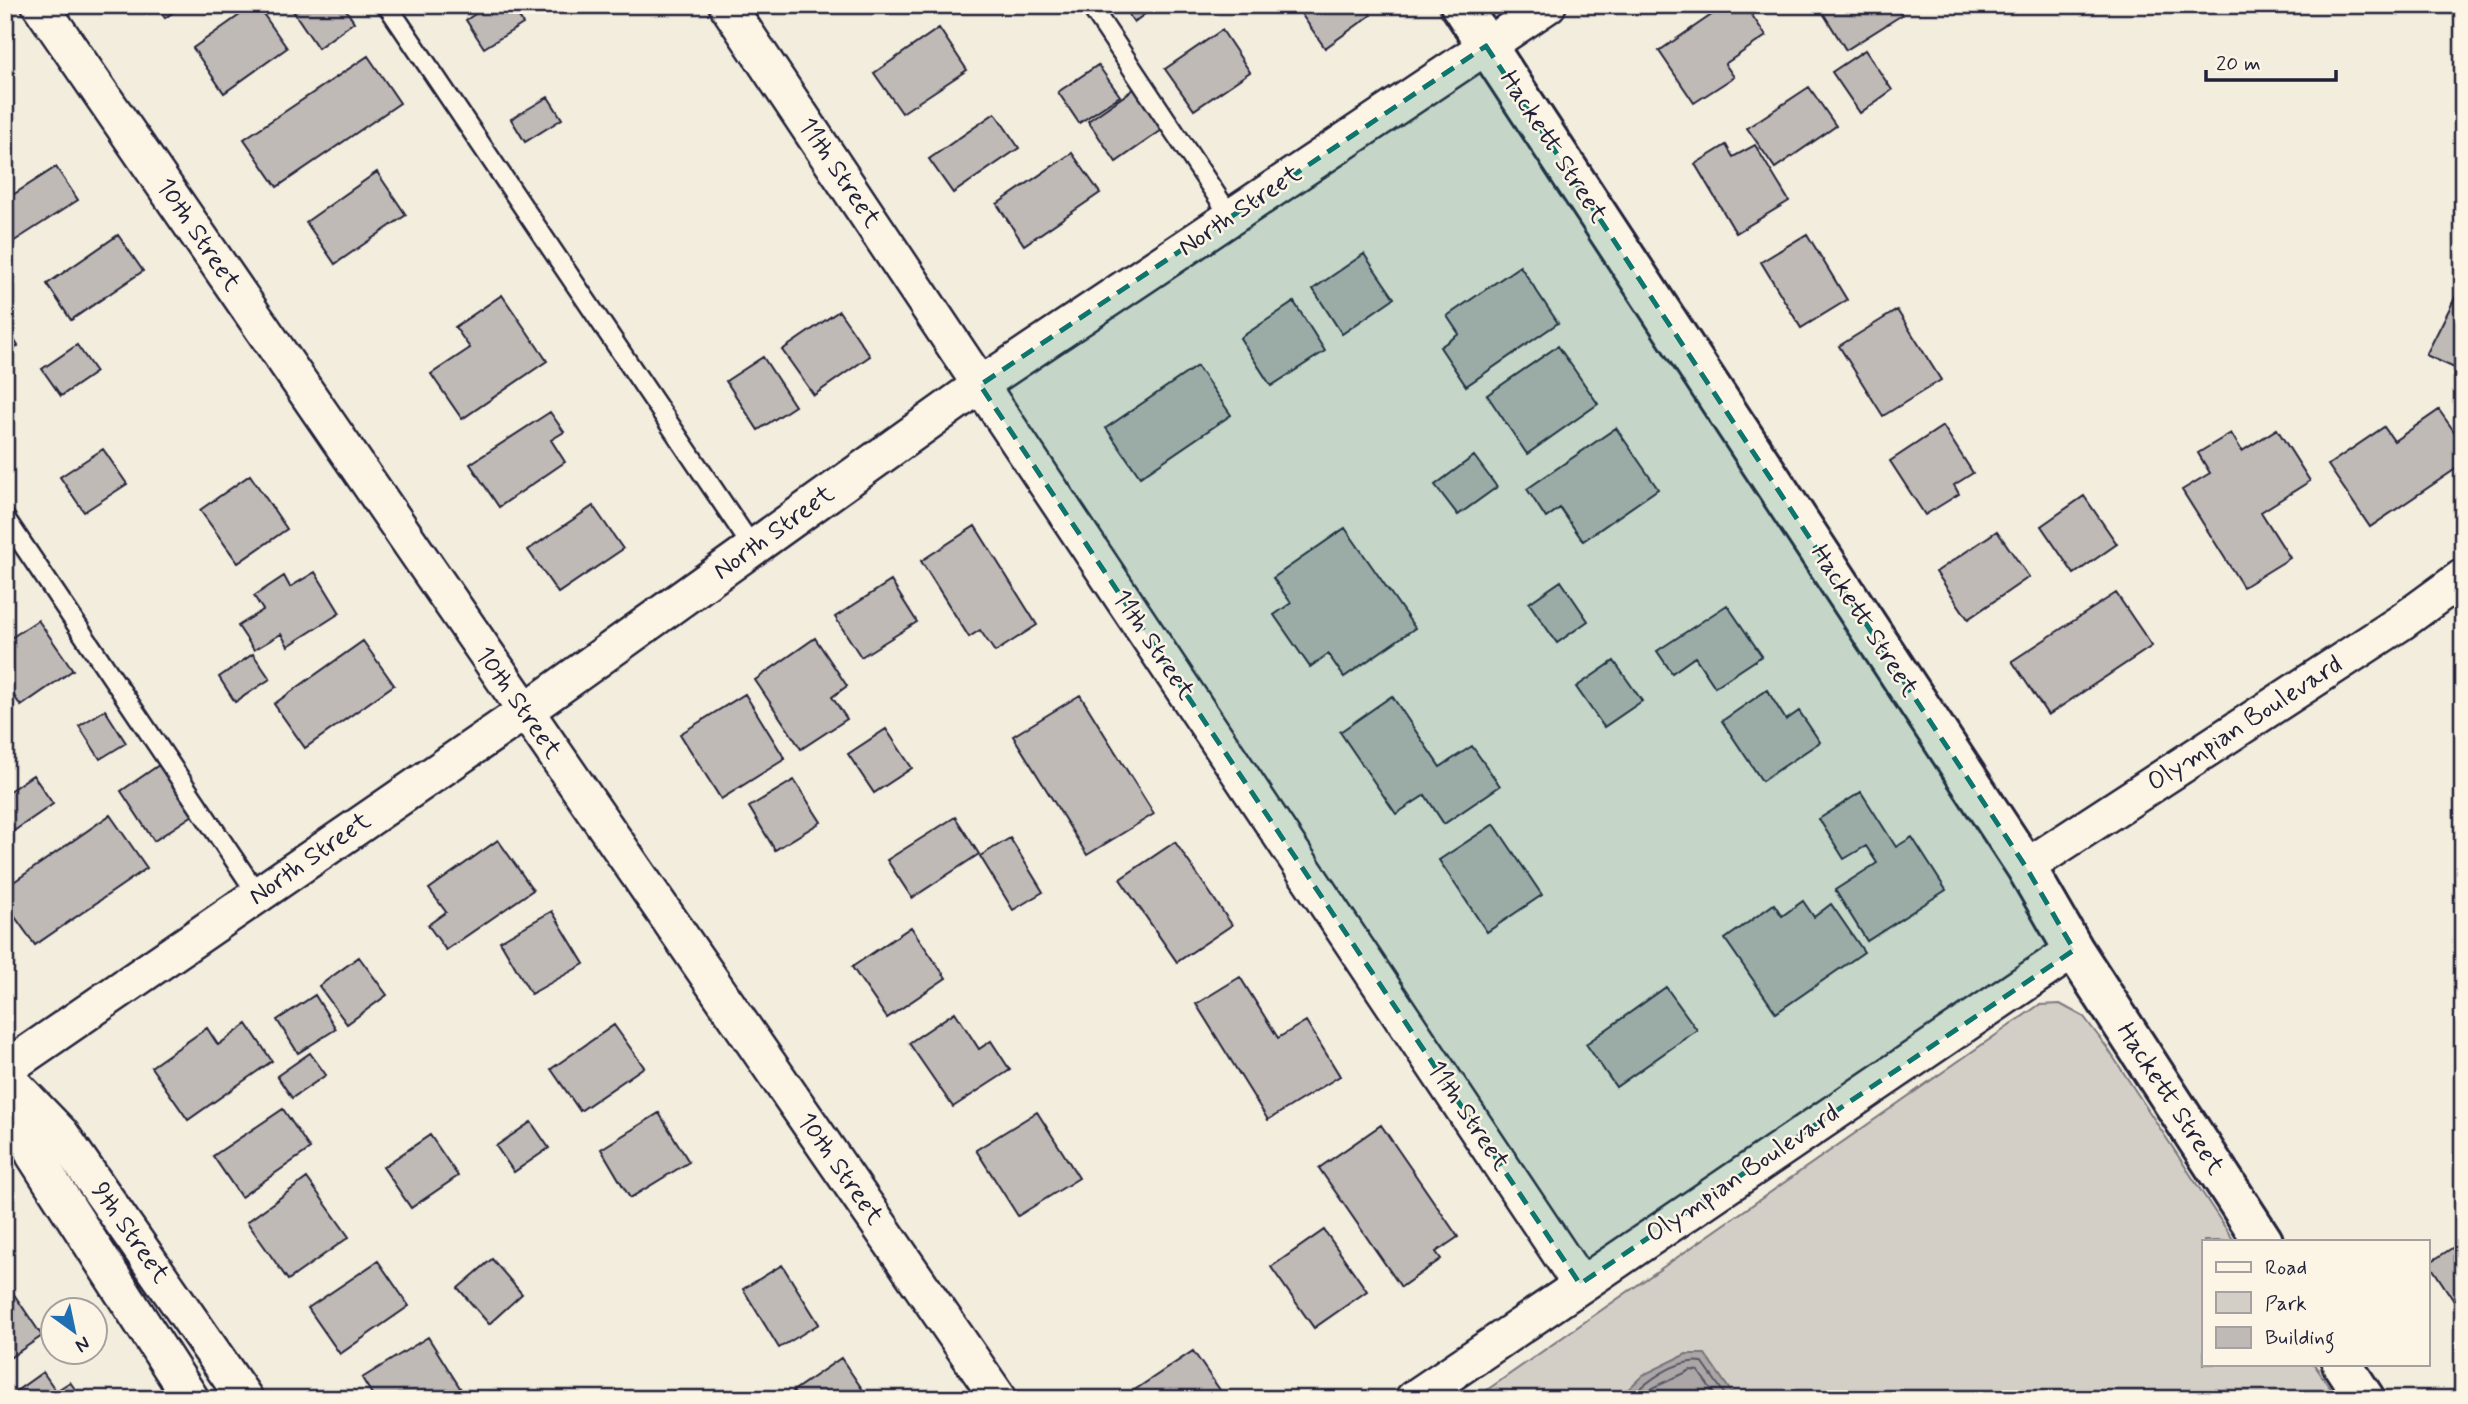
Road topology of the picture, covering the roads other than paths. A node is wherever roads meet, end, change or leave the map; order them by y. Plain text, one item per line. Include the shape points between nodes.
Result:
1 (40, 5) edge
2 (387, 5) edge
3 (727, 5) edge
4 (1090, 5) edge
5 (1460, 5) edge
6 (1548, 5) edge
7 (1486, 46) junction
8 (1231, 217) junction
9 (980, 385) junction
10 (5, 517) edge
11 (753, 548) junction
12 (2463, 577) edge
13 (524, 712) junction
14 (2026, 867) junction
15 (258, 895) junction
16 (2074, 950) junction
17 (5, 1069) edge
18 (5, 1076) edge
19 (5, 1083) edge
20 (2262, 1240) edge
21 (1580, 1284) junction
22 (2343, 1366) edge
23 (191, 1399) edge
24 (244, 1399) edge
25 (999, 1399) edge
26 (1413, 1399) edge
27 (2365, 1399) edge

1 - 13 street, 10th Street
2 - 11 lane
3 - 9 street, 11th Street
4 - 8 lane
5 - 7 street, Hackett Street
6 - 7 street, North Street
7 - 8 street, North Street
7 - 14 street, Hackett Street
8 - 9 street, North Street
9 - 11 street, North Street
9 - 21 street, 11th Street
10 - 15 lane
11 - 13 street, North Street
12 - 14 street, Olympian Boulevard
13 - 15 street, North Street
13 - 25 street, 10th Street
14 - 16 street, Hackett Street
15 - 17 street, North Street
16 - 20 street, Hackett Street
16 - 21 street, Olympian Boulevard
18 - 24 street, 9th Street via 61,1134
19 - 23 street, 9th Street via 34,1155
21 - 26 street, Olympian Boulevard
22 - 27 street

